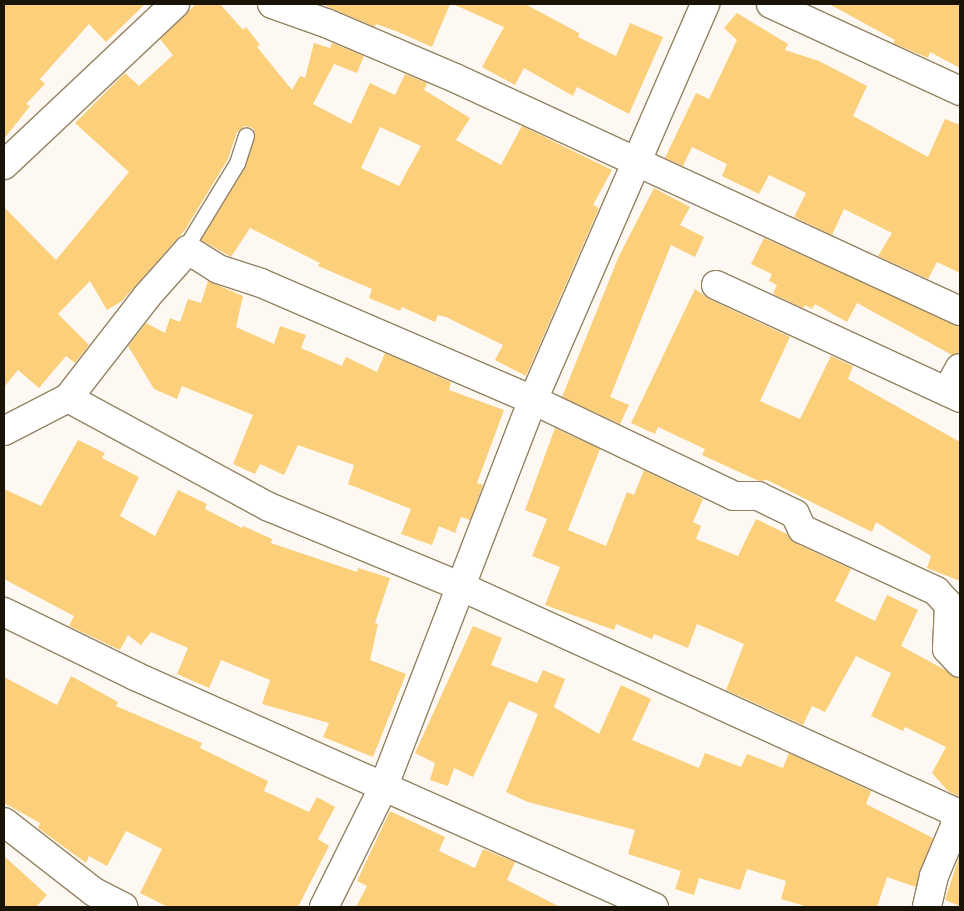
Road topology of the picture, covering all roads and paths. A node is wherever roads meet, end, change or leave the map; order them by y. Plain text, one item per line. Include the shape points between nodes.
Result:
1 (175, 4) edge
2 (272, 4) edge
3 (705, 4) edge
4 (771, 4) edge
5 (960, 91) edge
6 (246, 135) dead end
7 (638, 161) junction
8 (4, 165) edge
9 (188, 250) junction
10 (716, 285) dead end
11 (960, 311) edge
12 (960, 368) edge
13 (954, 395) edge
14 (68, 398) junction
15 (533, 400) junction
16 (4, 431) edge
17 (462, 587) junction
18 (4, 612) edge
19 (960, 663) edge
20 (383, 788) junction
21 (4, 822) edge
22 (122, 907) edge
23 (324, 907) edge
24 (654, 907) edge
25 (927, 907) edge

1 - 8 street
2 - 7 street via 326,23 456,78
3 - 7 street
4 - 5 street
6 - 9 lane via 237,163 190,240
7 - 11 street
7 - 15 street
9 - 14 street via 147,296
9 - 15 street via 218,269 261,283
10 - 13 street
12 - 13 street
14 - 16 street
14 - 17 street via 269,508
15 - 17 street
15 - 19 street via 734,496 758,496 795,514 802,529 936,591 949,606 947,649
17 - 20 street
17 - 25 street via 955,812 955,826 934,876
18 - 20 street via 135,676
20 - 23 street
20 - 24 street via 513,842
21 - 22 street via 94,892

